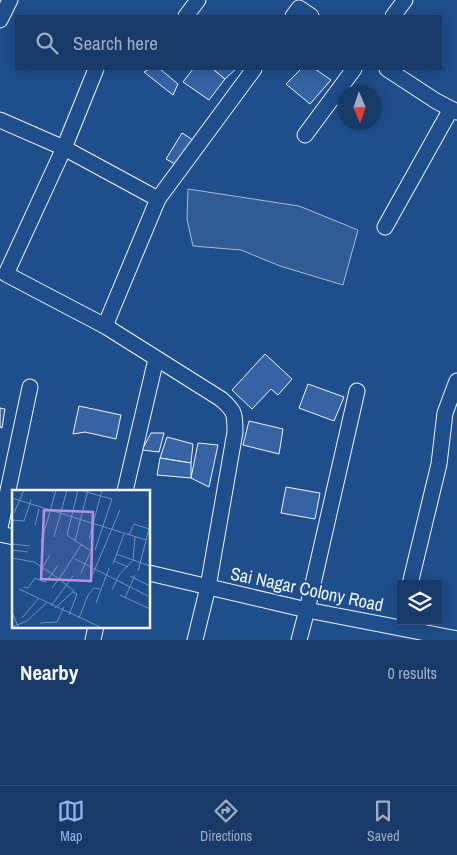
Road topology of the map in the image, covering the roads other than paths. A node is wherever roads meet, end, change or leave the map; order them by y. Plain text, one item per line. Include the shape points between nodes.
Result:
1 (10, 0) edge
2 (198, 0) edge
3 (405, 0) edge
4 (187, 15) edge
5 (394, 15) edge
6 (1, 17) edge
7 (96, 70) edge
8 (253, 70) edge
9 (353, 70) edge
10 (390, 70) edge
11 (454, 110) edge
12 (0, 120) edge
13 (305, 134) dead end
14 (64, 148) junction
15 (158, 199) junction
16 (385, 227) dead end
17 (105, 326) junction
18 (156, 359) junction
19 (457, 381) edge
20 (30, 388) dead end
21 (357, 391) dead end
22 (126, 490) edge
23 (0, 528) edge
24 (150, 573) edge
25 (411, 580) edge
26 (208, 587) junction
27 (307, 610) junction
28 (399, 629) edge
29 (195, 640) edge
30 (299, 640) edge
31 (457, 640) edge

1 - 6 street
2 - 4 street
3 - 5 street
7 - 14 street
8 - 15 street
9 - 13 street
10 - 11 street
11 - 16 street
12 - 14 street
14 - 15 street
14 - 17 street via 6,274
15 - 17 street
17 - 18 street
18 - 22 street
18 - 26 street via 221,399 235,417
19 - 25 street via 445,413 439,464
20 - 23 street
21 - 27 street
24 - 26 street, Sai Nagar Colony Road
26 - 27 street, Sai Nagar Colony Road
26 - 29 street
27 - 28 street, Sai Nagar Colony Road
27 - 30 street
28 - 31 street, Sai Nagar Colony Road

